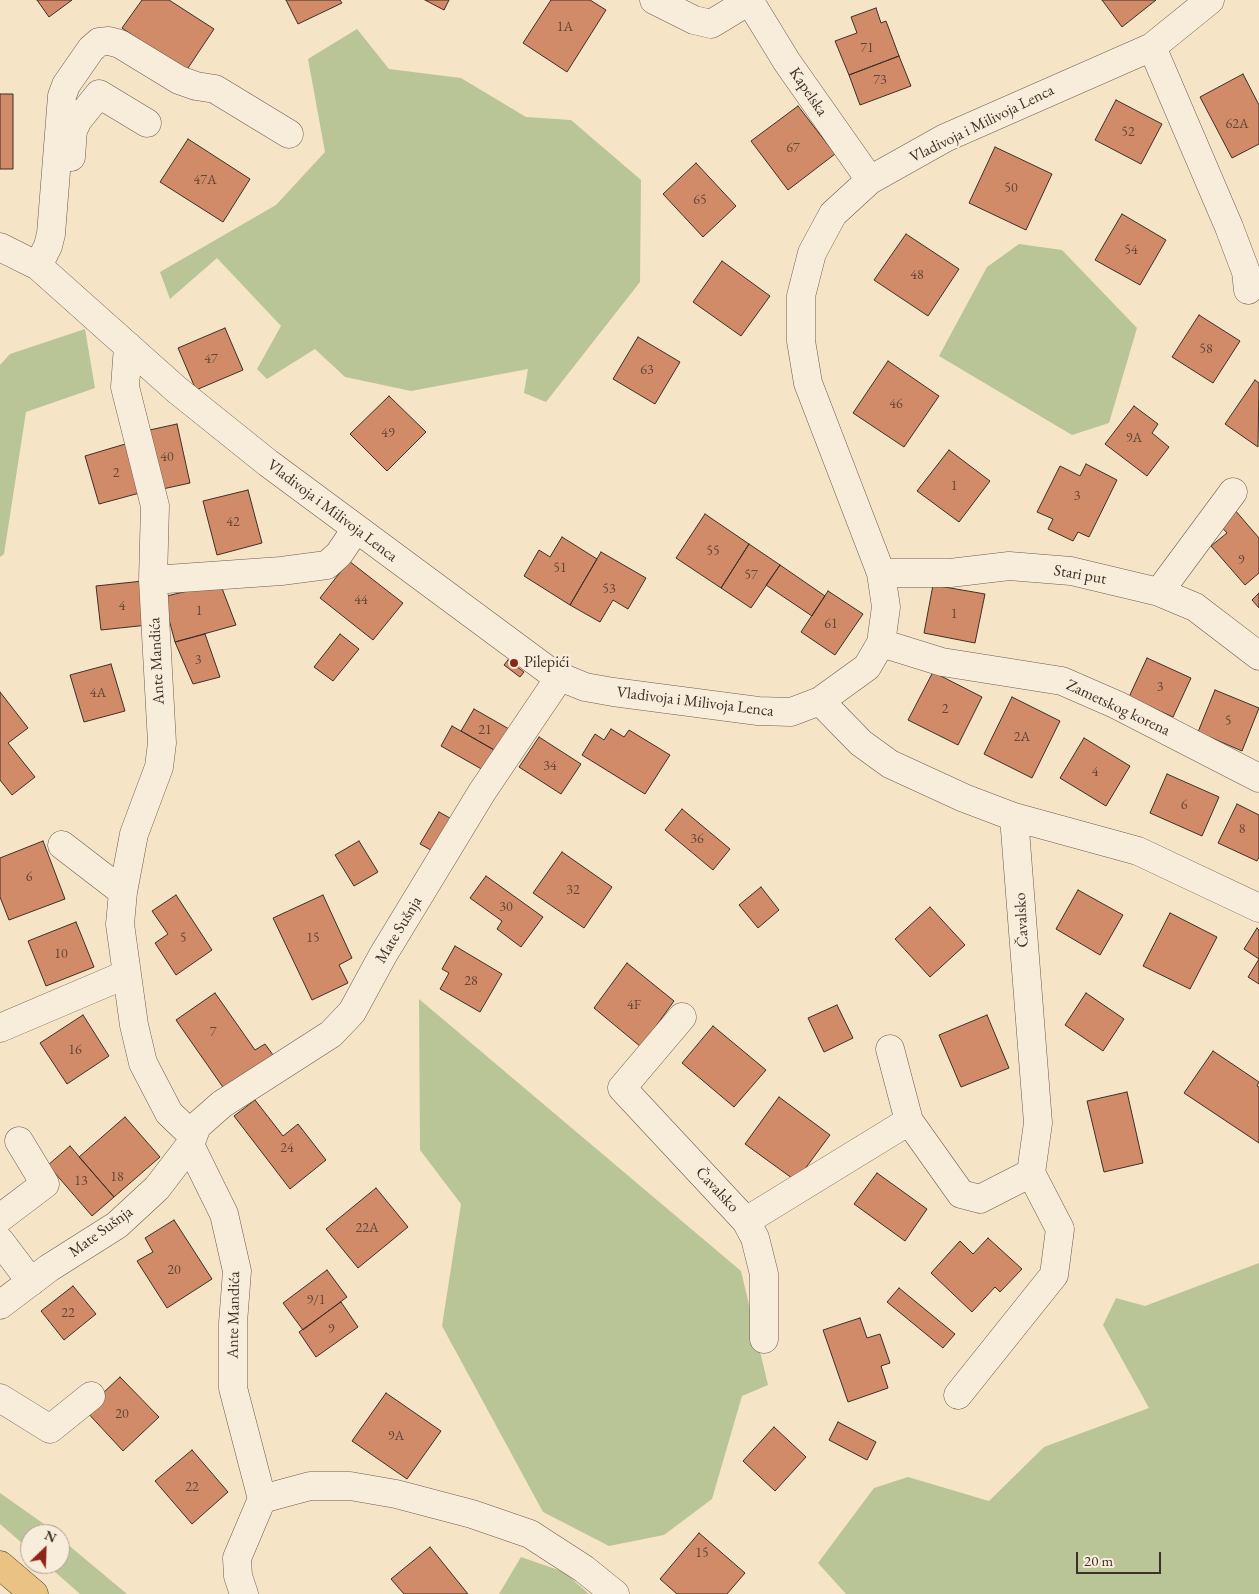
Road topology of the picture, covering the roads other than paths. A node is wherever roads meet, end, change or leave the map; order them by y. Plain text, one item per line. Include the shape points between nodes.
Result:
1 (654, 0) edge
2 (749, 0) edge
3 (1210, 0) edge
4 (1152, 47) junction
5 (147, 123) dead end
6 (289, 134) dead end
7 (870, 180) junction
8 (51, 224) junction
9 (0, 247) edge
10 (38, 266) junction
11 (1248, 290) dead end
12 (128, 346) junction
13 (1233, 492) dead end
14 (356, 529) junction
15 (881, 573) junction
16 (153, 580) junction
17 (1159, 592) junction
18 (881, 643) junction
19 (1259, 656) edge
20 (560, 678) junction
21 (820, 701) junction
22 (1259, 778) edge
23 (1014, 817) junction
24 (62, 845) dead end
25 (123, 892) junction
26 (1259, 908) edge
27 (126, 974) junction
28 (682, 1017) dead end
29 (0, 1028) edge
30 (890, 1049) dead end
31 (909, 1120) junction
32 (19, 1141) dead end
33 (191, 1141) junction
34 (1031, 1173) junction
35 (0, 1218) edge
36 (746, 1221) junction
37 (0, 1240) edge
38 (31, 1282) junction
39 (0, 1305) edge
40 (764, 1339) dead end
41 (958, 1395) dead end
42 (91, 1396) dead end
43 (0, 1398) edge
44 (262, 1500) junction
45 (0, 1565) edge
46 (34, 1594) edge
47 (244, 1594) edge
48 (614, 1594) edge

1 - 2 street, Kapelska via 694,20 711,24
2 - 7 street, Kapelska via 787,62
3 - 4 street, Vladivoja i Milivoja Lenca
4 - 7 street, Vladivoja i Milivoja Lenca via 958,132
4 - 11 street via 1229,227 1246,272
5 - 8 street via 99,94 73,130 67,192
6 - 8 street via 216,89 179,80 120,44 99,42 91,49 62,96
7 - 15 street, Vladivoja i Milivoja Lenca via 833,214 812,253 801,296 800,342 808,383
8 - 10 street via 48,246
9 - 10 street, Vladivoja i Milivoja Lenca
10 - 12 street, Vladivoja i Milivoja Lenca
12 - 14 street, Vladivoja i Milivoja Lenca via 260,457
12 - 16 street, Ante Mandića via 125,387 155,506
13 - 17 street
14 - 16 street via 327,565
14 - 20 street, Vladivoja i Milivoja Lenca
15 - 17 street, Stari put via 950,573 1009,566 1071,571
15 - 18 street, Vladivoja i Milivoja Lenca via 886,607
16 - 25 street, Ante Mandića via 162,743 159,767 134,834
17 - 19 street, Stari put via 1195,607
18 - 21 street, Vladivoja i Milivoja Lenca via 867,667
18 - 22 street, Zametskog korena via 942,662 1062,681 1117,705
20 - 21 street, Vladivoja i Milivoja Lenca via 613,692 758,711 791,712
20 - 33 street, Mate Sušnja via 482,792 352,1012 331,1034 222,1104 197,1126
21 - 23 street via 861,743 890,764
23 - 26 street via 1138,851
23 - 34 street, Čavalsko via 1038,1123
24 - 25 street
25 - 27 street, Ante Mandića via 120,924
27 - 29 street
27 - 33 street, Ante Mandića via 143,1063 169,1113
28 - 36 street, Čavalsko via 622,1088
30 - 31 street
31 - 34 street via 960,1194 980,1199
31 - 36 street, Čavalsko
32 - 35 street via 45,1184
33 - 38 street, Mate Sušnja via 157,1188 117,1225
33 - 44 street, Ante Mandića via 224,1214 237,1271 233,1323 234,1388
34 - 41 street via 1060,1229 1054,1275
36 - 40 street via 755,1238 764,1274
37 - 38 street
38 - 39 street, Mate Sušnja
42 - 43 street via 50,1430
44 - 47 street via 237,1558
44 - 48 street via 310,1486 350,1486 472,1514 530,1534 584,1569
45 - 46 highway

